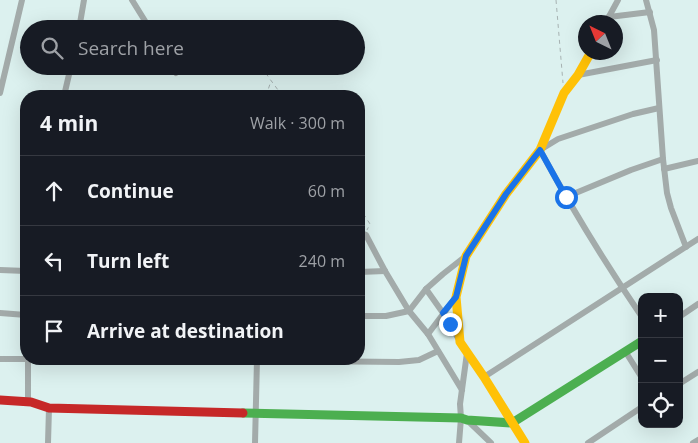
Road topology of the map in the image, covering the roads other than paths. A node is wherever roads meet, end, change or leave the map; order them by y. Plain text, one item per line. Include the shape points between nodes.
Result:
1 (22, 0) edge
2 (84, 0) edge
3 (132, 0) edge
4 (618, 0) edge
5 (646, 0) edge
6 (650, 12) junction
7 (610, 15) edge
8 (623, 17) edge
9 (81, 20) edge
10 (144, 20) edge
11 (586, 60) edge
12 (657, 60) junction
13 (69, 75) edge
14 (578, 75) junction
15 (65, 90) edge
16 (0, 93) edge
17 (659, 108) junction
18 (540, 150) junction
19 (663, 159) junction
20 (698, 161) edge
21 (664, 169) junction
22 (566, 197) junction
23 (365, 239) edge
24 (698, 239) edge
25 (686, 247) junction
26 (466, 256) junction
27 (0, 270) edge
28 (385, 270) junction
29 (20, 271) edge
30 (365, 272) edge
31 (622, 288) junction
32 (426, 289) junction
33 (456, 297) junction
34 (698, 304) edge
35 (409, 311) junction
36 (638, 311) edge
37 (0, 313) edge
38 (443, 313) junction
39 (683, 314) edge
40 (20, 315) edge
41 (365, 316) edge
42 (428, 334) junction
43 (460, 342) junction
44 (638, 343) edge
45 (438, 351) junction
46 (625, 351) junction
47 (467, 353) junction
48 (0, 359) edge
49 (20, 359) edge
50 (365, 361) edge
51 (28, 365) edge
52 (257, 365) edge
53 (638, 372) edge
54 (698, 372) edge
55 (484, 377) junction
56 (681, 383) edge
57 (462, 390) junction
58 (0, 400) edge
59 (28, 400) junction
60 (49, 408) junction
61 (638, 410) edge
62 (256, 412) junction
63 (464, 419) junction
64 (512, 423) junction
65 (698, 440) edge
66 (591, 442) edge
67 (48, 443) edge
68 (255, 443) edge
69 (459, 443) edge
70 (491, 443) edge
71 (525, 443) edge
72 (693, 443) edge

1 - 16 street
2 - 9 street
3 - 10 street
4 - 7 street
5 - 6 street
6 - 8 street
6 - 12 street
11 - 14 street
12 - 14 street
12 - 17 street
13 - 15 street
14 - 18 street via 564,93
17 - 18 street via 558,139
17 - 19 street
18 - 22 street
18 - 26 street via 506,194
19 - 21 street
19 - 22 street
20 - 21 street
21 - 25 street via 670,208
22 - 31 street
23 - 28 street
24 - 25 street
25 - 31 street
26 - 32 street
26 - 33 street
27 - 29 street
28 - 30 street
28 - 35 street
31 - 36 street
31 - 55 street
32 - 35 street
32 - 38 street
33 - 38 street
33 - 43 street
34 - 39 street
35 - 41 street
35 - 42 street
37 - 40 street
38 - 42 street
38 - 43 street
42 - 45 street
43 - 47 street
44 - 46 street
45 - 50 street via 410,362
45 - 57 street
46 - 53 street
46 - 64 street
47 - 55 street
47 - 57 street
48 - 49 street
51 - 59 street
52 - 62 street
54 - 56 street
55 - 64 street
57 - 63 street via 460,404
58 - 59 street
59 - 60 street
60 - 62 street
60 - 67 street
61 - 66 street
62 - 63 street
62 - 68 street
63 - 64 street
63 - 69 street
63 - 70 street
64 - 71 street
65 - 72 street

